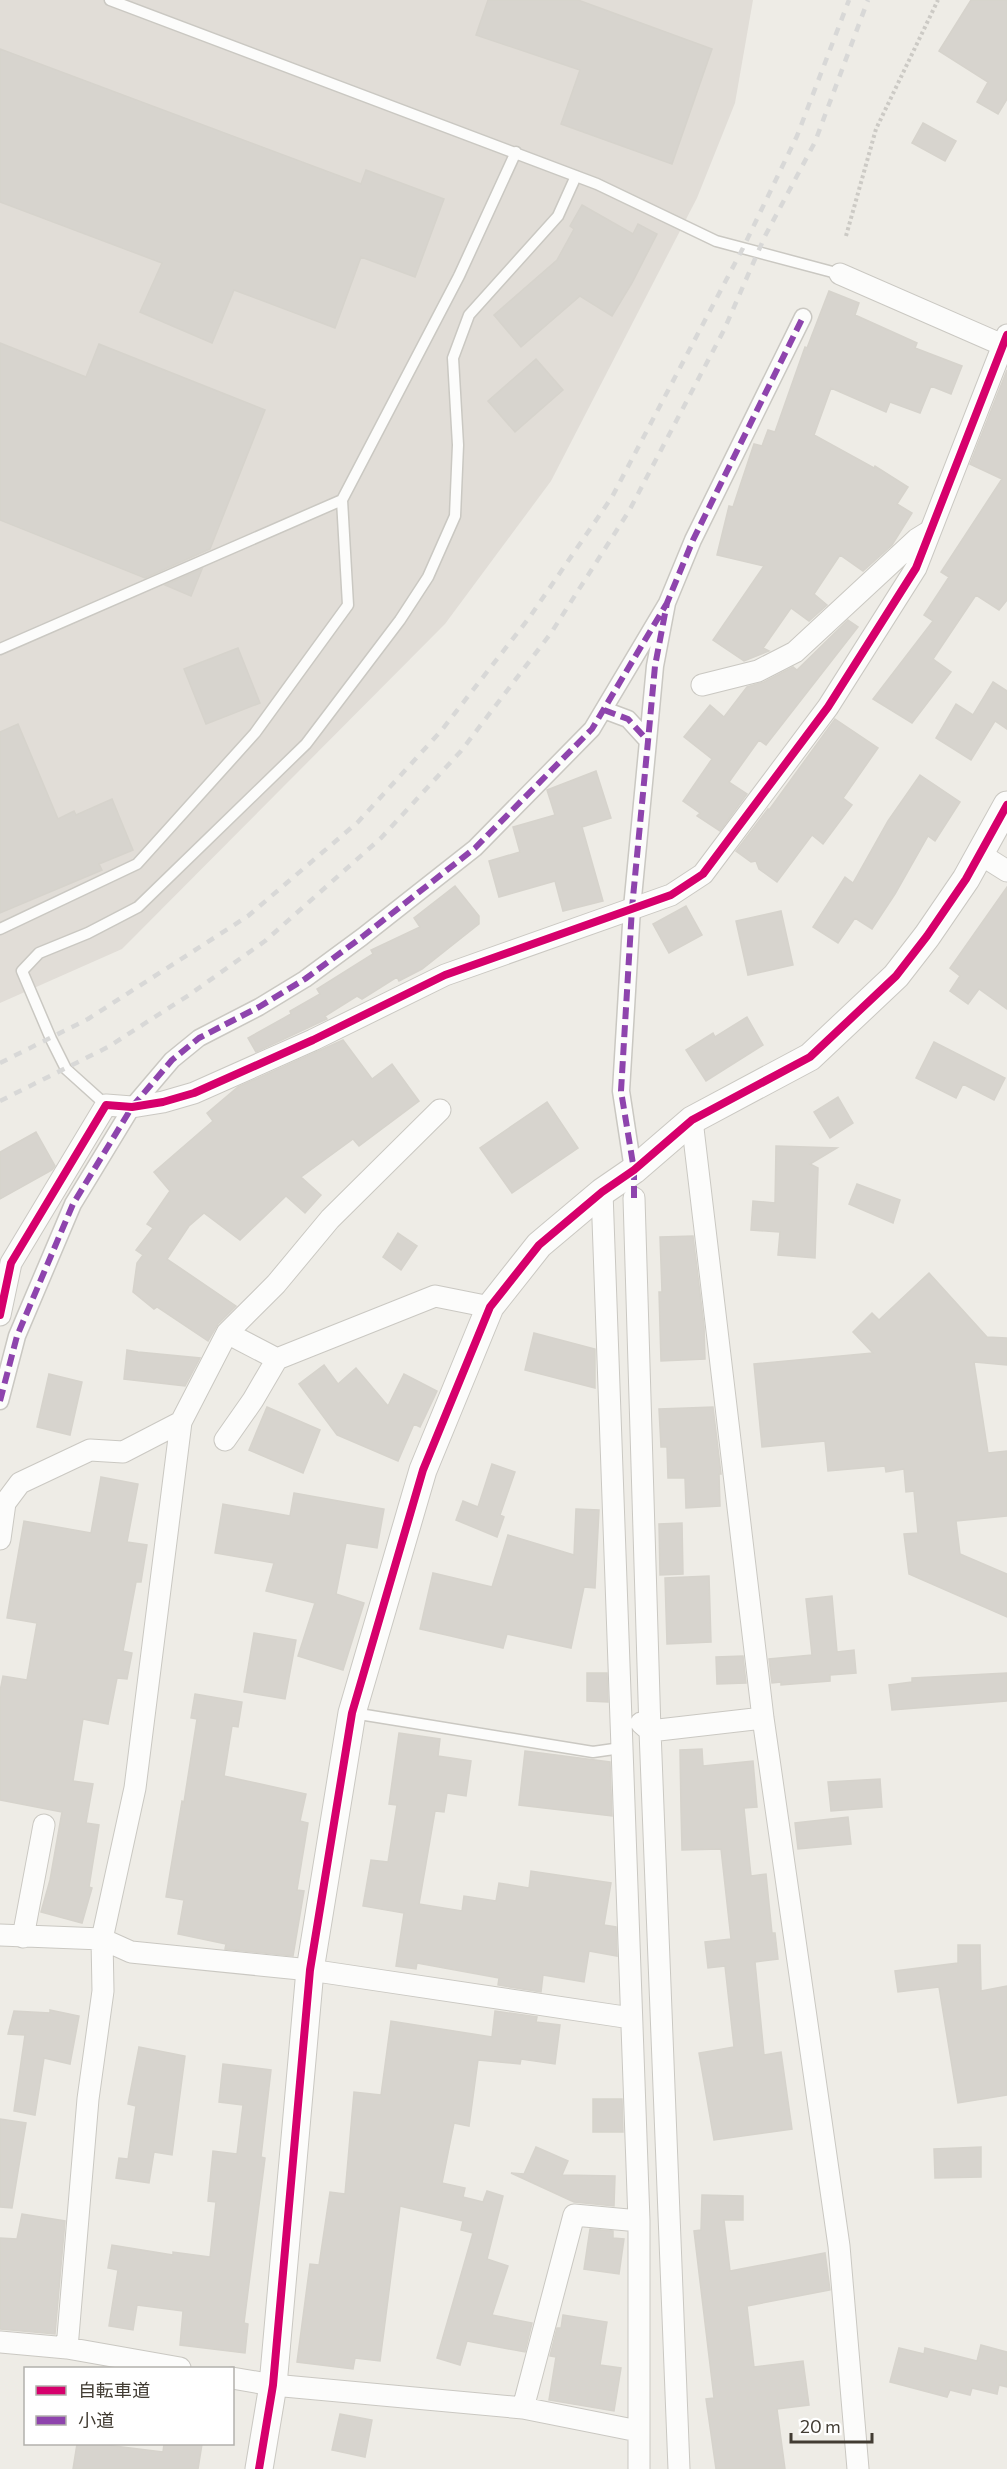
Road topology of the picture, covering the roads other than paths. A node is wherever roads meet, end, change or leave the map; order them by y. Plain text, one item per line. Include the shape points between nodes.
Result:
1 (110, 0) edge
2 (516, 152) junction
3 (576, 176) junction
4 (840, 274) joint
5 (803, 317) dead end
6 (1006, 342) edge
7 (342, 500) junction
8 (930, 531) junction
9 (667, 603) junction
10 (0, 649) edge
11 (702, 685) dead end
12 (604, 710) junction
13 (648, 741) junction
14 (1007, 805) edge
15 (980, 854) junction
16 (1007, 871) edge
17 (632, 908) junction
18 (0, 929) edge
19 (106, 1105) junction
20 (132, 1107) junction
21 (440, 1110) dead end
22 (692, 1120) junction
23 (634, 1170) junction
24 (602, 1192) junction
25 (634, 1198) joint
26 (5, 1263) edge
27 (490, 1308) junction
28 (0, 1315) edge
29 (227, 1333) junction
30 (277, 1359) junction
31 (0, 1401) edge
32 (181, 1422) junction
33 (225, 1440) dead end
34 (0, 1539) edge
35 (352, 1713) junction
36 (763, 1718) junction
37 (650, 1731) junction
38 (621, 1740) junction
39 (44, 1825) dead end
40 (0, 1935) edge
41 (23, 1937) junction
42 (102, 1939) junction
43 (310, 1970) junction
44 (631, 2018) junction
45 (639, 2221) junction
46 (0, 2342) edge
47 (67, 2348) junction
48 (174, 2367) edge
49 (234, 2378) edge
50 (273, 2385) junction
51 (523, 2408) junction
52 (638, 2431) junction
53 (259, 2469) edge
54 (639, 2469) edge
55 (679, 2469) edge
56 (858, 2469) edge

1 - 2 lane
2 - 3 lane
2 - 7 lane via 459,276
3 - 4 lane via 716,241
3 - 19 lane via 558,216 469,315 453,358 458,445 455,516 428,577 400,620 306,744 138,907 39,953 22,972 66,1069
4 - 6 street
5 - 9 street via 693,540
6 - 8 street
7 - 10 lane
7 - 18 lane via 348,605 255,734 137,864
8 - 11 street via 795,652 758,671
8 - 17 street via 916,568 828,707 703,874 671,895
9 - 12 street
9 - 13 street
12 - 13 street via 628,719
12 - 20 street via 592,729 475,848 305,978 199,1038 172,1060
13 - 17 street
14 - 15 street
15 - 16 street
15 - 22 street via 896,976 810,1057
17 - 20 street via 445,975 194,1093
17 - 23 street via 621,1091
19 - 20 street
19 - 26 street
20 - 31 street via 73,1204 18,1336
21 - 29 street via 330,1220 276,1284
22 - 23 street
22 - 36 street
23 - 24 street
23 - 25 street
24 - 27 street via 539,1245
24 - 38 street
25 - 37 street
26 - 28 street
27 - 30 street via 435,1296
27 - 35 street via 423,1470
29 - 30 street
29 - 32 street
30 - 33 street
32 - 34 street via 123,1452 90,1450 20,1483 5,1503
32 - 42 street via 135,1788
35 - 38 lane via 593,1752
35 - 43 street
36 - 37 street
36 - 56 street via 839,2246
37 - 38 street via 640,1722
37 - 55 street
38 - 44 street
39 - 41 street
40 - 41 street
41 - 42 street
42 - 43 street via 131,1952
42 - 47 street via 103,1991 88,2099
43 - 44 street
43 - 50 street
44 - 45 street
45 - 51 street via 574,2215
45 - 52 street
46 - 47 street
47 - 48 street
49 - 50 street
50 - 51 street
50 - 53 street
51 - 52 street
52 - 54 street

